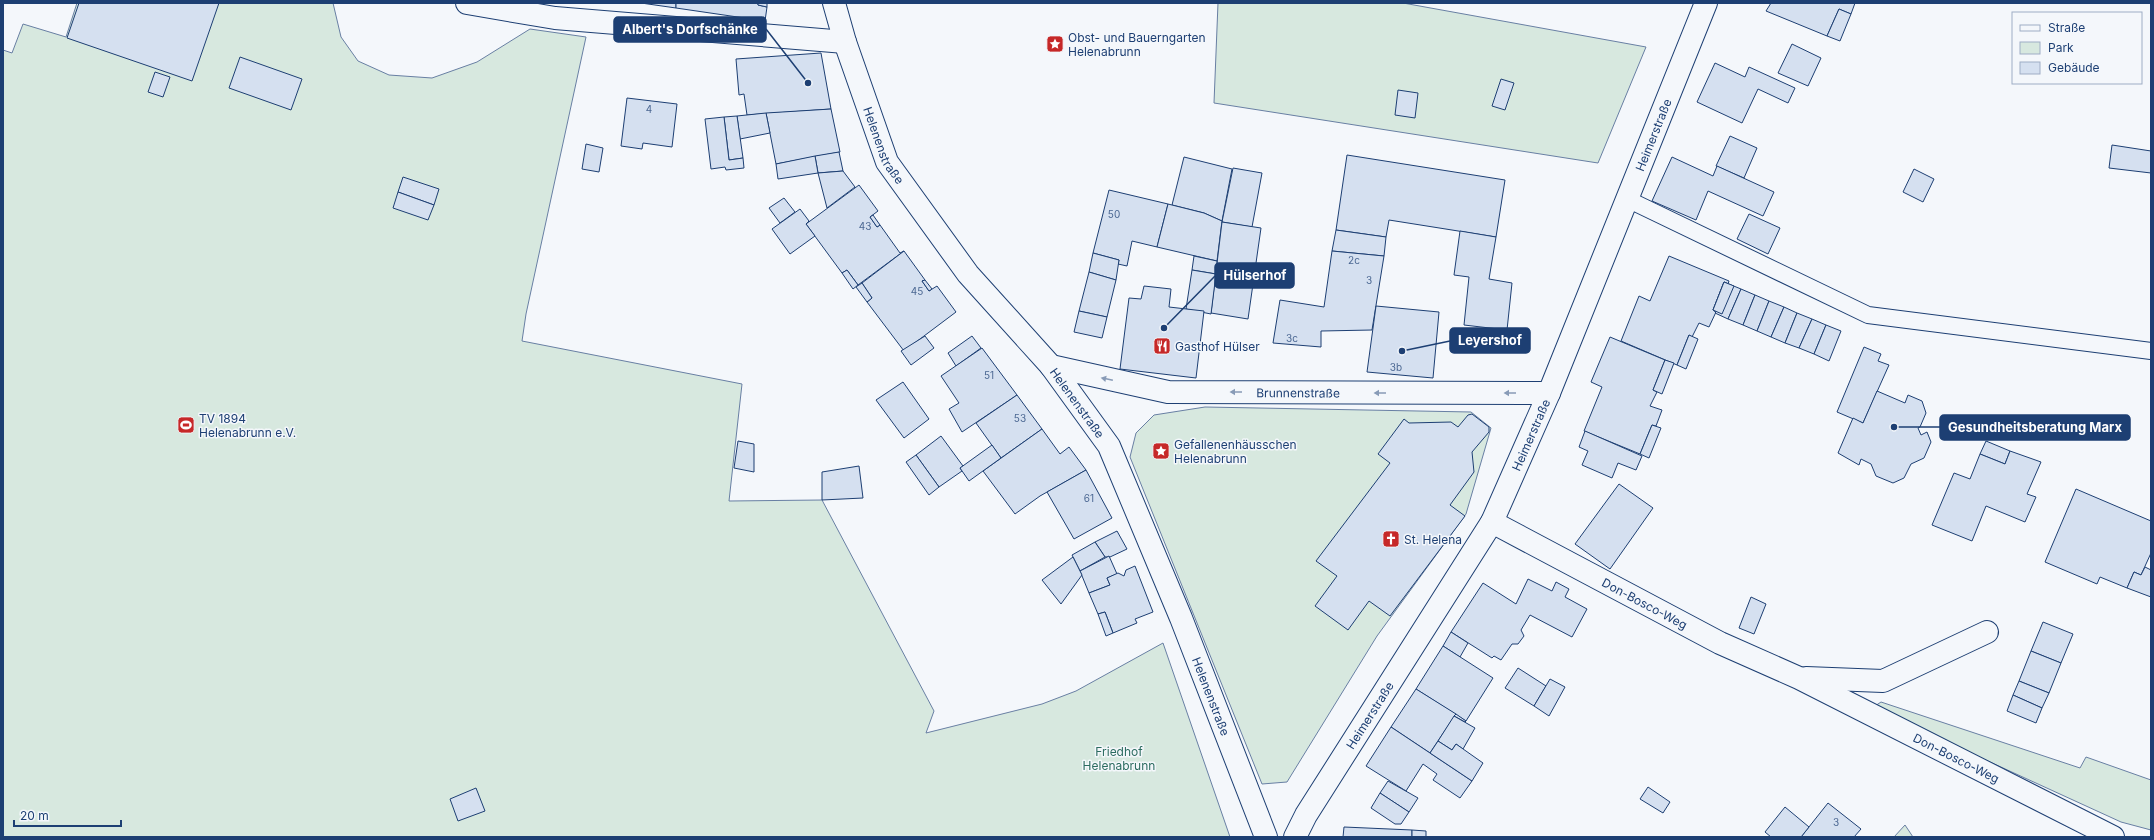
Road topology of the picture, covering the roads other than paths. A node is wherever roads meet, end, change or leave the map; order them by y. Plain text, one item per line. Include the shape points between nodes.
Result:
1 (467, 3) edge
2 (834, 3) edge
3 (1706, 3) edge
4 (845, 42) junction
5 (1627, 199) junction
6 (2151, 351) edge
7 (1051, 366) junction
8 (1549, 393) junction
9 (1492, 522) junction
10 (1987, 632) dead end
11 (1799, 678) junction
12 (1266, 837) edge
13 (1295, 837) edge
14 (2113, 837) edge

1 - 4 street via 555,18
2 - 4 street, Helenenstraße
3 - 5 street, Heimerstraße
4 - 7 street, Helenenstraße via 887,162 968,274
5 - 6 lane via 1868,314
5 - 8 street, Heimerstraße
8 -> 7 street, Brunnenstraße via 1168,392
7 - 12 street, Helenenstraße via 1109,446 1182,618
8 - 9 street, Heimerstraße
9 - 11 street, Don-Bosco-Weg via 1720,643
9 - 13 street, Heimerstraße via 1306,815
10 - 11 street, Don-Bosco-Weg via 1883,681
11 - 14 street, Don-Bosco-Weg

